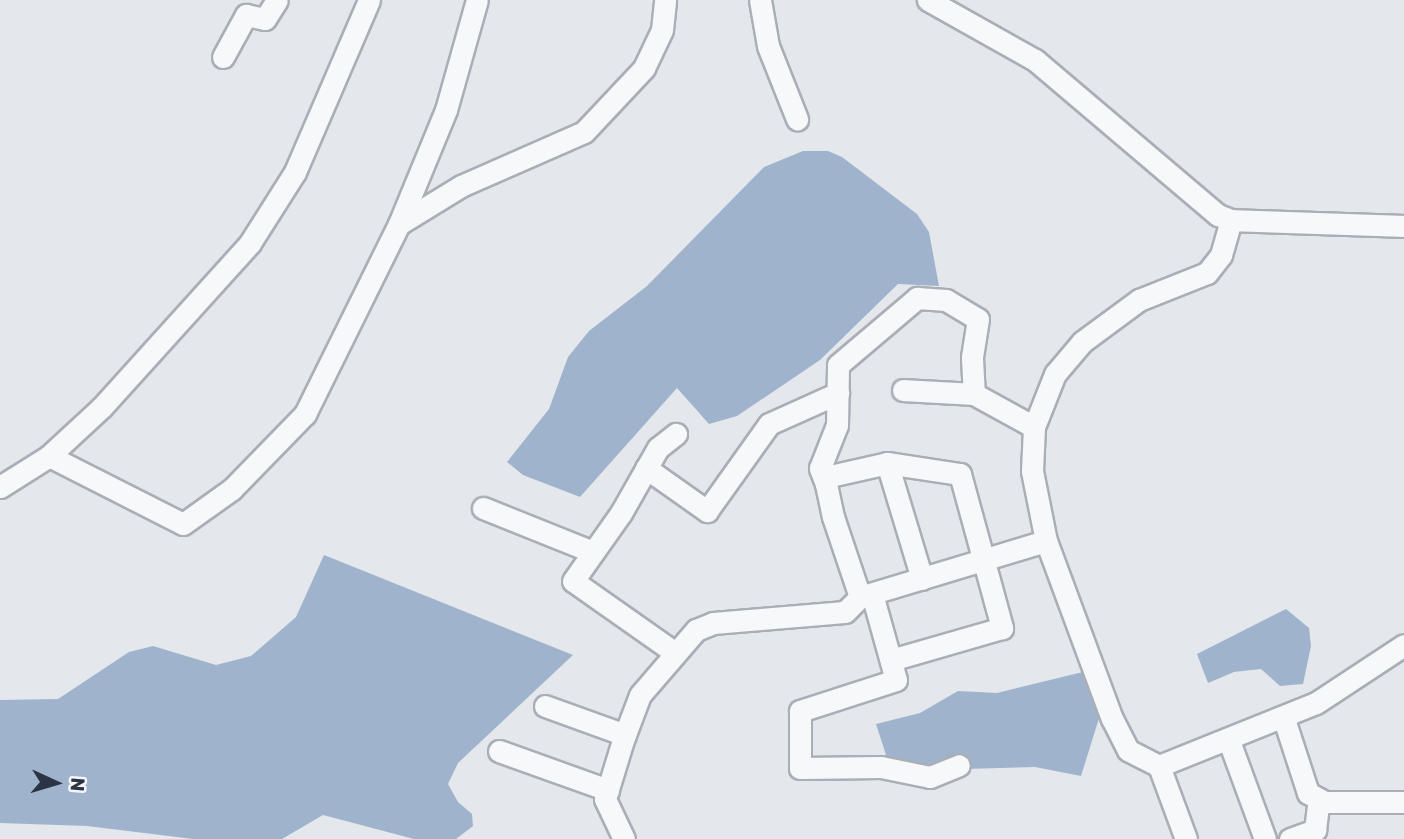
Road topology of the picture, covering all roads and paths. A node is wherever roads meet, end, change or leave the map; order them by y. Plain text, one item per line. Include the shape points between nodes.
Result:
1 (277, 0) edge
2 (369, 0) edge
3 (477, 0) edge
4 (665, 0) edge
5 (760, 0) edge
6 (928, 0) edge
7 (223, 57) dead end
8 (797, 119) dead end
9 (1231, 220) junction
10 (399, 224) junction
11 (1404, 226) edge
12 (903, 390) dead end
13 (838, 393) junction
14 (974, 394) junction
15 (1034, 427) junction
16 (676, 434) dead end
17 (49, 456) junction
18 (887, 463) junction
19 (646, 468) junction
20 (826, 484) junction
21 (0, 487) edge
22 (483, 508) dead end
23 (1046, 541) junction
24 (593, 552) junction
25 (985, 560) junction
26 (922, 579) junction
27 (866, 595) junction
28 (1404, 645) edge
29 (674, 652) junction
30 (891, 660) junction
31 (545, 706) dead end
32 (1284, 719) junction
33 (625, 735) junction
34 (1229, 741) junction
35 (499, 751) dead end
36 (959, 765) dead end
37 (1160, 766) junction
38 (608, 790) junction
39 (1319, 799) junction
40 (1404, 802) edge
41 (624, 839) edge
42 (1186, 839) edge
43 (1265, 839) edge
44 (1290, 839) edge

1 - 7 street via 264,19 246,15
2 - 17 street via 295,172 250,243 102,407
3 - 10 street via 446,110
4 - 10 street via 662,30 644,68 584,132 461,186
5 - 8 street via 768,46
6 - 9 street via 1035,60 1218,215
9 - 11 street
9 - 15 street via 1221,255 1207,273 1139,300 1082,342 1055,374
10 - 17 street via 305,414 232,489 183,524
12 - 14 street
13 - 14 street via 838,365 917,298 946,299 978,319 972,358
13 - 19 street via 769,424 707,511
13 - 20 street via 837,425 820,468
14 - 15 street
15 - 23 street via 1032,471
16 - 19 street via 658,447
17 - 21 street
18 - 20 street via 830,476
18 - 25 street via 960,474
18 - 26 street
19 - 24 street
20 - 27 street
22 - 24 street
23 - 25 street
23 - 37 street via 1112,719 1128,750
24 - 29 street via 573,581
25 - 26 street
25 - 30 street via 1002,628
26 - 27 street
27 - 29 street via 845,612 713,623 696,630
27 - 30 street
28 - 32 street
29 - 33 street via 640,695
30 - 36 street via 896,680 800,711 800,768 881,767 930,777
31 - 33 street
32 - 34 street
32 - 39 street via 1308,793
33 - 38 street
34 - 37 street
34 - 43 street
35 - 38 street
37 - 42 street
38 - 41 street via 605,799
39 - 40 street
39 - 44 street via 1315,830

